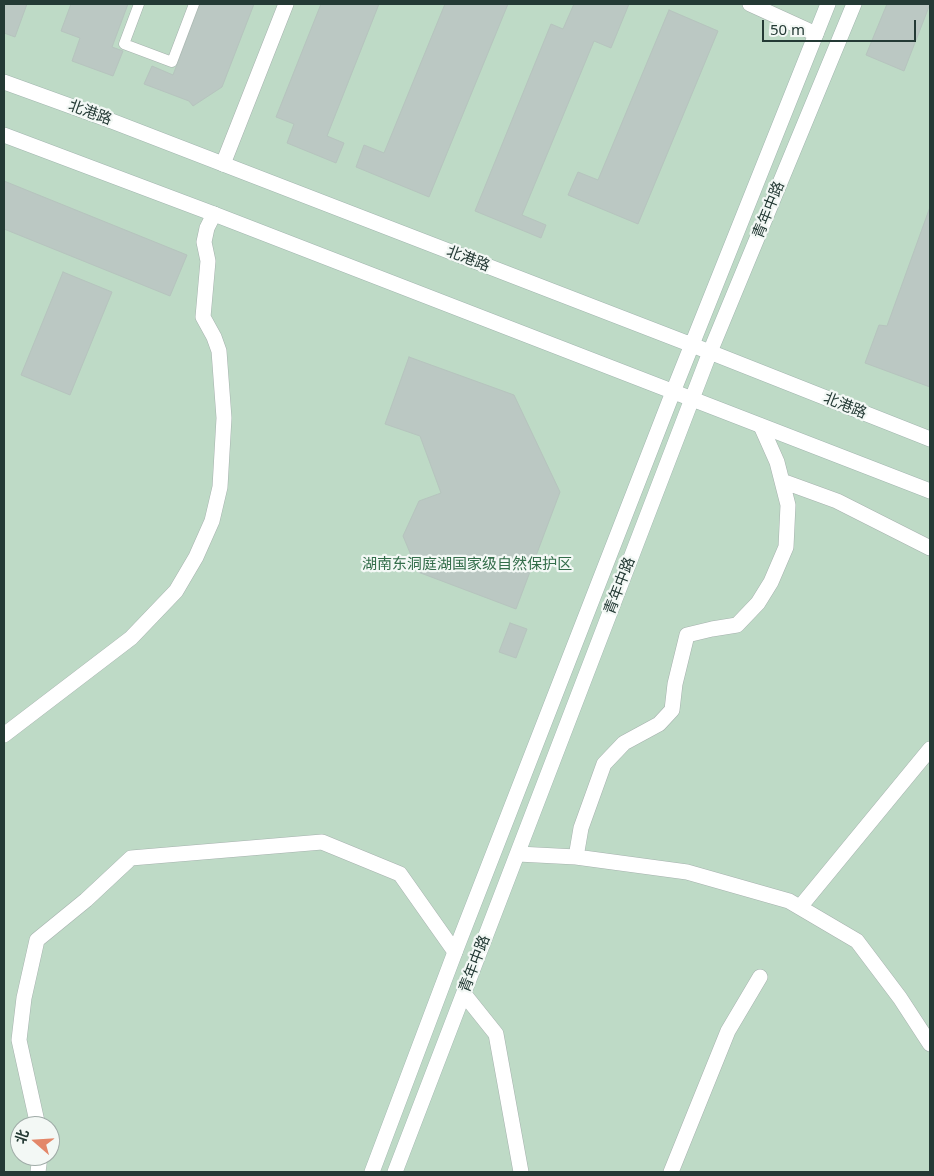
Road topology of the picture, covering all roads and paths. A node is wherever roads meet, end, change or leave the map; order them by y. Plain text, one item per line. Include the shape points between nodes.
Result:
1 (139, 4) edge
2 (194, 4) edge
3 (286, 4) edge
4 (750, 4) edge
5 (828, 4) edge
6 (854, 4) edge
7 (816, 34) junction
8 (4, 82) edge
9 (4, 135) edge
10 (223, 164) junction
11 (214, 214) junction
12 (692, 345) junction
13 (710, 352) junction
14 (673, 392) junction
15 (692, 399) junction
16 (761, 426) junction
17 (930, 440) edge
18 (782, 481) junction
19 (930, 491) edge
20 (930, 548) edge
21 (4, 735) edge
22 (930, 749) edge
23 (518, 854) junction
24 (576, 858) junction
25 (800, 907) junction
26 (454, 952) junction
27 (760, 977) dead end
28 (464, 994) junction
29 (930, 1044) edge
30 (36, 1116) edge
31 (372, 1172) edge
32 (395, 1172) edge
33 (520, 1172) edge
34 (672, 1172) edge

1 - 2 lane via 124,44 172,62
3 - 10 main road
4 - 7 main road
5 - 7 main road
6 - 13 main road, 青年中路
7 - 12 main road
8 - 10 main road, 北港路
9 - 11 main road
10 - 12 main road, 北港路
11 - 14 main road
11 - 21 main road via 204,242 208,261 204,317 219,351 224,418 220,488 212,521 176,591 131,638
12 - 13 main road, 北港路
12 - 14 main road
13 - 15 main road, 青年中路
13 - 17 main road, 北港路
14 - 15 main road
14 - 26 main road
15 - 16 main road
15 - 23 main road, 青年中路
16 - 18 main road
16 - 19 main road
18 - 20 main road via 837,500
18 - 24 main road via 788,505 786,547 771,582 738,625 688,635 672,710 659,724 624,743 604,764 581,828
22 - 25 main road
23 - 24 main road
23 - 28 main road, 青年中路
24 - 25 main road via 687,872 790,900
25 - 29 main road via 856,941
26 - 30 main road via 400,874 322,842 130,858 37,940 24,998 19,1040
26 - 31 main road
27 - 34 main road via 728,1031
28 - 32 main road, 青年中路
28 - 33 main road via 496,1034

